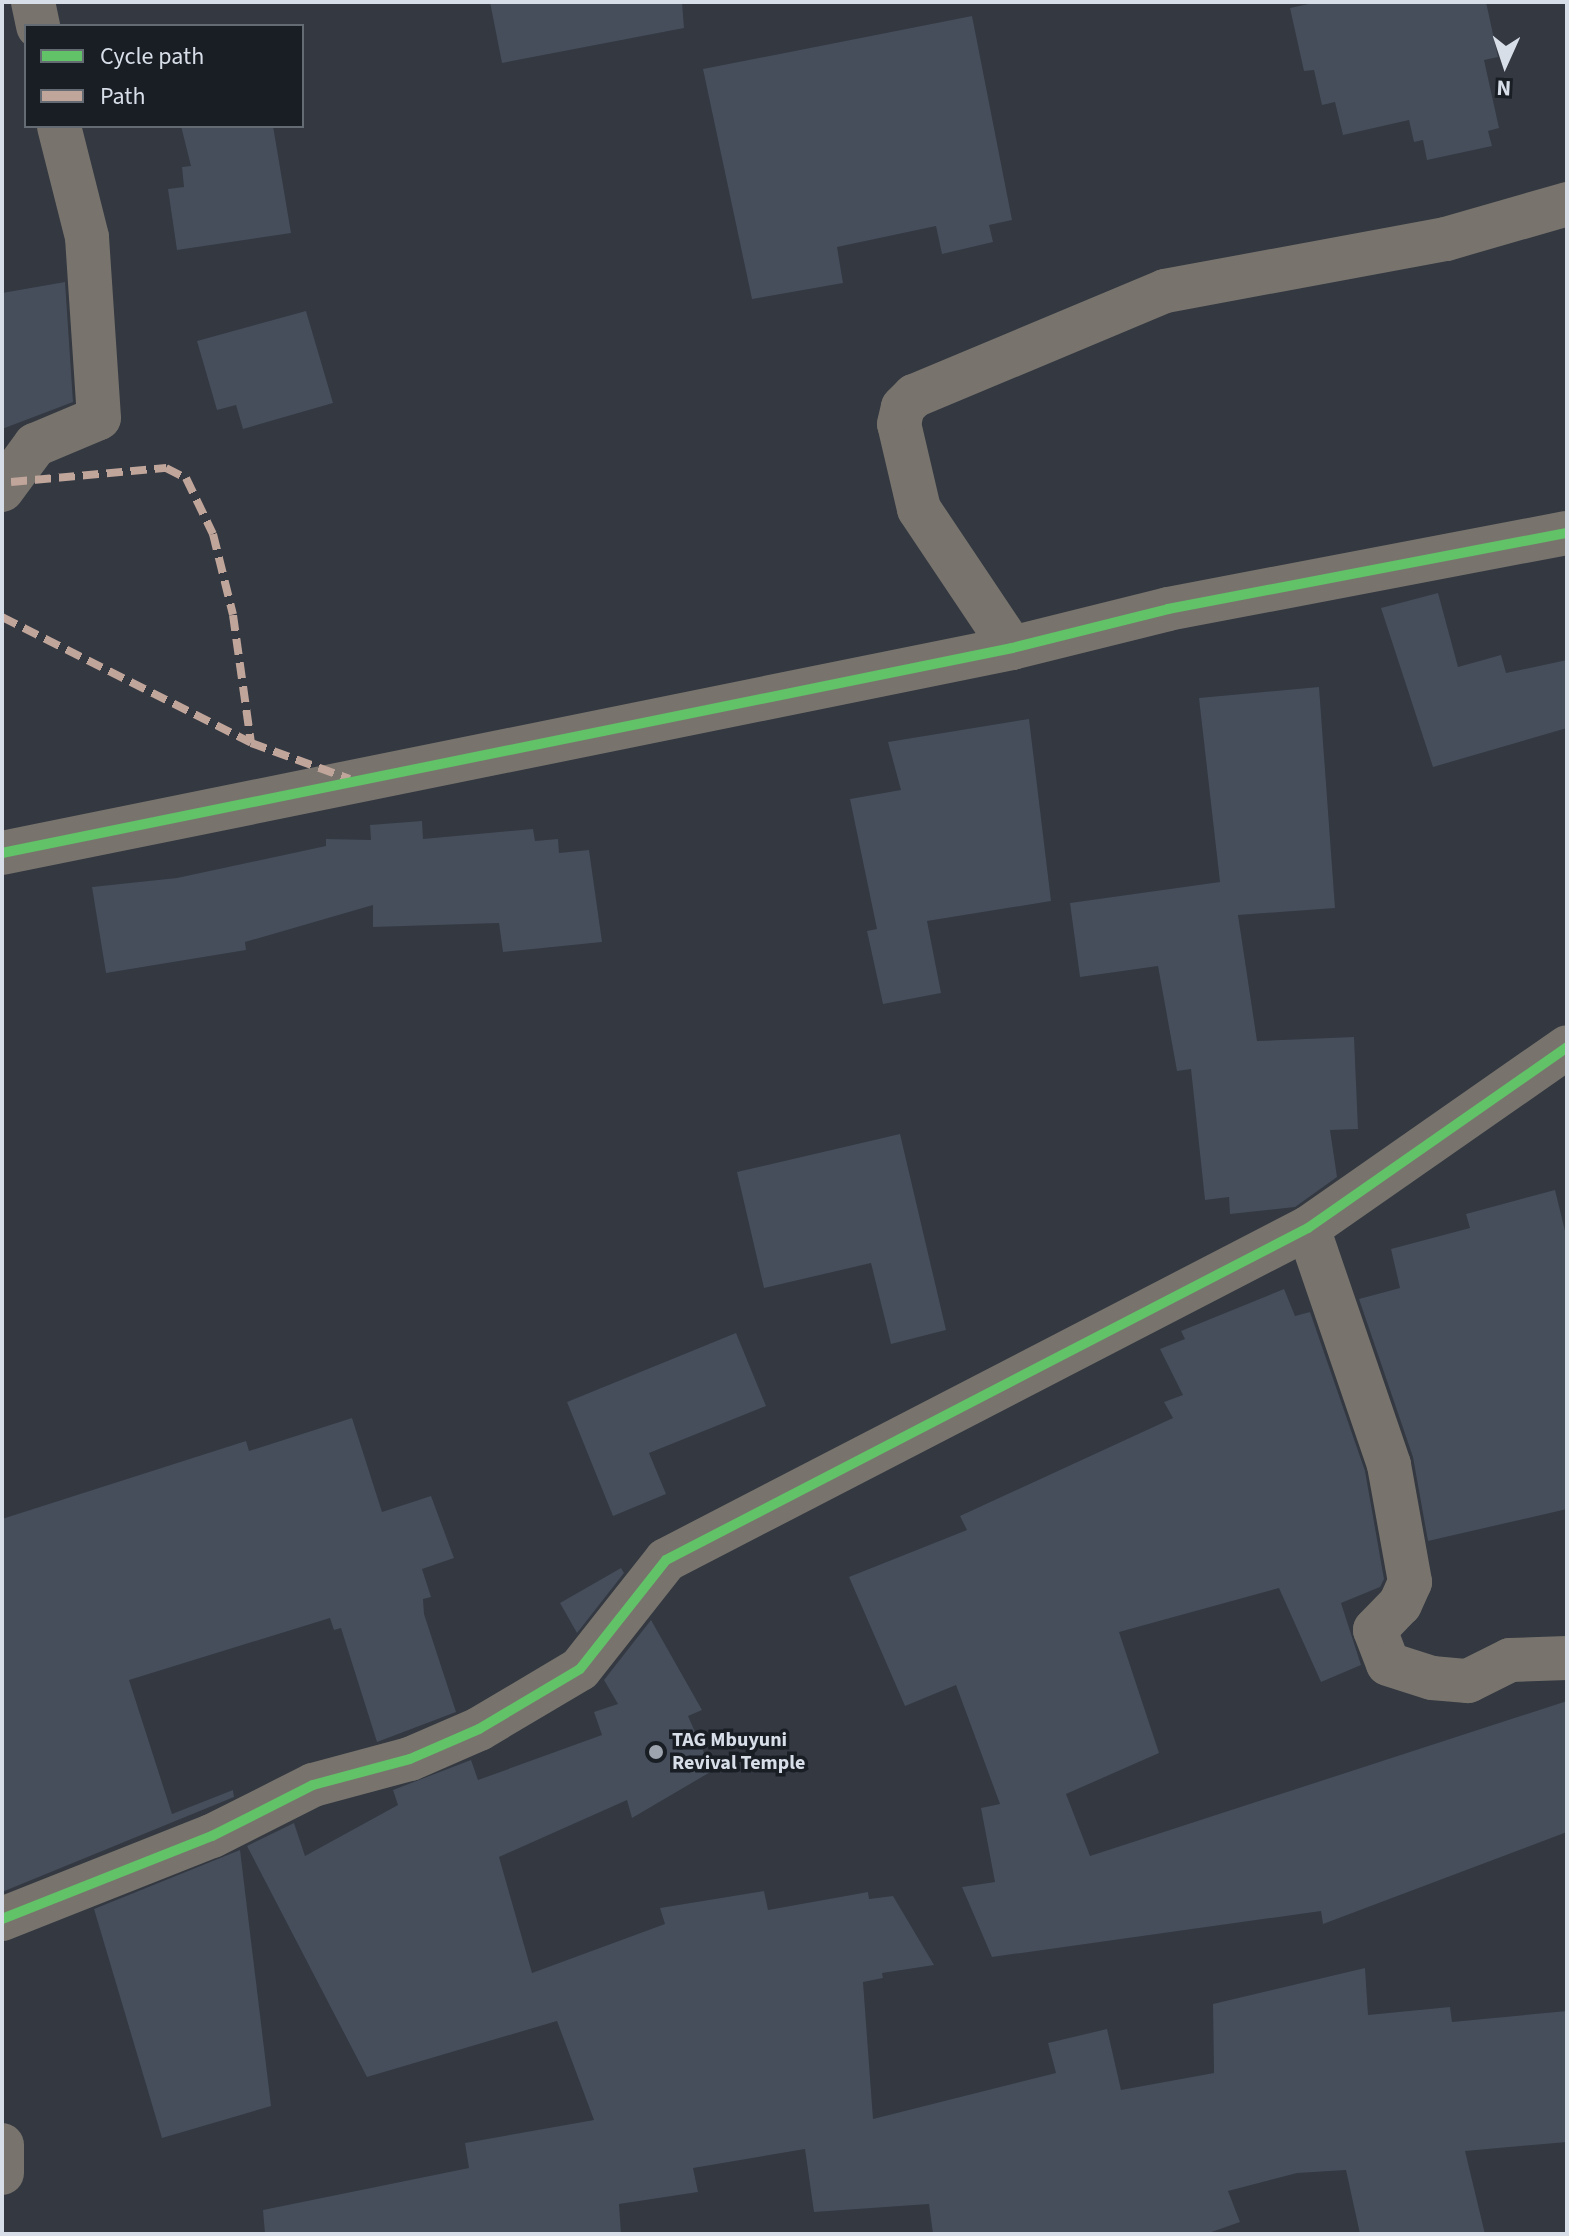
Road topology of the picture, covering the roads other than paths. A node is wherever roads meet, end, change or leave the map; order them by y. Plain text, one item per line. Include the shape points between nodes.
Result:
1 (33, 2) edge
2 (38, 24) edge
3 (60, 128) edge
4 (1567, 204) edge
5 (2, 490) edge
6 (1567, 533) edge
7 (1012, 648) junction
8 (2, 853) edge
9 (1567, 1047) edge
10 (1308, 1228) junction
11 (1567, 1658) edge
12 (2, 1919) edge
13 (2, 2145) edge
14 (2, 2173) edge

1 - 2 street
3 - 5 street via 87,237 99,418 35,445
4 - 7 street via 1446,239 1165,291 914,396 903,407 899,424 919,509
6 - 7 street via 1168,609
7 - 8 street
9 - 10 street
10 - 11 street via 1389,1465 1410,1582 1400,1604 1375,1630 1388,1664 1432,1678 1468,1681 1510,1660
10 - 12 street via 666,1560 580,1669 479,1729 410,1759 313,1785 212,1836
13 - 14 street

